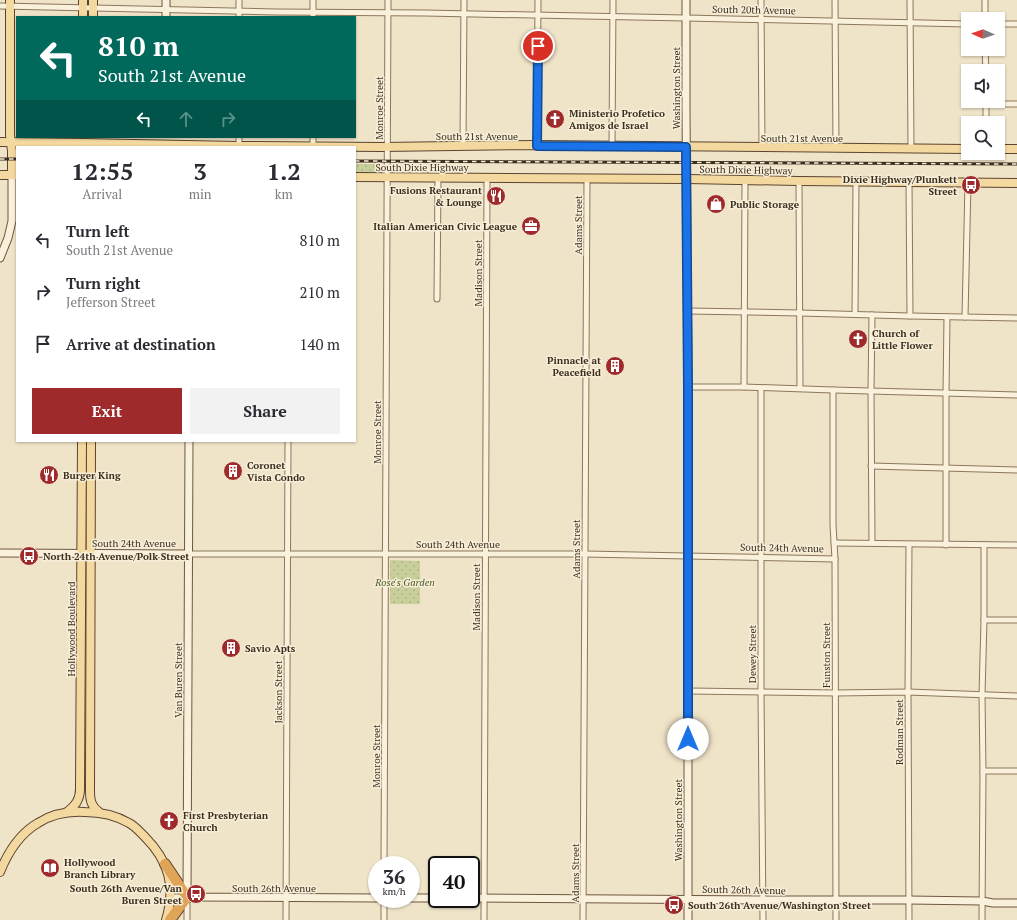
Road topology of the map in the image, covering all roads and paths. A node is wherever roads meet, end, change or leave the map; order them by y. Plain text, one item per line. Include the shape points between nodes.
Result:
1 (166, 0) edge
2 (239, 0) edge
3 (313, 0) edge
4 (388, 0) edge
5 (464, 0) edge
6 (538, 0) edge
7 (613, 0) edge
8 (686, 0) edge
9 (761, 0) edge
10 (835, 0) edge
11 (910, 0) edge
12 (985, 0) edge
13 (10, 3) edge
14 (83, 4) edge
15 (93, 4) edge
16 (0, 6) edge
17 (239, 11) junction
18 (985, 12) edge
19 (166, 13) edge
20 (388, 13) junction
21 (464, 14) junction
22 (313, 15) edge
23 (83, 16) edge
24 (93, 16) edge
25 (239, 16) edge
26 (538, 16) junction
27 (613, 17) junction
28 (686, 18) junction
29 (761, 20) junction
30 (836, 21) junction
31 (910, 23) junction
32 (961, 24) edge
33 (1005, 24) edge
34 (1017, 24) edge
35 (1005, 103) edge
36 (1017, 104) edge
37 (239, 138) edge
38 (0, 142) edge
39 (11, 142) junction
40 (88, 143) edge
41 (166, 143) edge
42 (238, 146) joint
43 (463, 146) junction
44 (537, 146) junction
45 (612, 146) junction
46 (356, 147) edge
47 (388, 147) junction
48 (686, 147) junction
49 (762, 148) junction
50 (836, 148) junction
51 (911, 149) junction
52 (961, 149) edge
53 (1005, 149) edge
54 (1017, 149) edge
55 (0, 175) edge
56 (14, 175) edge
57 (356, 177) edge
58 (387, 177) junction
59 (438, 177) junction
60 (487, 178) junction
61 (587, 178) junction
62 (687, 179) junction
63 (745, 180) junction
64 (799, 181) junction
65 (856, 182) junction
66 (909, 182) junction
67 (968, 183) junction
68 (1017, 183) edge
69 (0, 258) edge
70 (437, 299) dead end
71 (688, 311) junction
72 (744, 312) junction
73 (800, 313) junction
74 (855, 314) junction
75 (872, 315) junction
76 (910, 316) junction
77 (947, 317) junction
78 (965, 317) junction
79 (1017, 318) edge
80 (688, 387) junction
81 (744, 387) junction
82 (761, 388) junction
83 (800, 388) junction
84 (833, 390) junction
85 (870, 391) junction
86 (946, 393) junction
87 (1017, 395) edge
88 (82, 442) edge
89 (91, 442) edge
90 (189, 442) edge
91 (288, 442) edge
92 (871, 466) junction
93 (82, 467) junction
94 (946, 468) junction
95 (1017, 470) edge
96 (91, 489) junction
97 (834, 543) junction
98 (872, 543) junction
99 (909, 545) junction
100 (946, 545) junction
101 (984, 546) junction
102 (1017, 546) edge
103 (0, 552) edge
104 (81, 553) junction
105 (91, 553) junction
106 (188, 554) junction
107 (288, 554) junction
108 (386, 554) junction
109 (486, 554) junction
110 (585, 554) junction
111 (689, 556) junction
112 (761, 558) junction
113 (835, 559) junction
114 (984, 620) junction
115 (1017, 620) edge
116 (688, 691) junction
117 (761, 692) junction
118 (908, 692) junction
119 (836, 693) junction
120 (982, 695) junction
121 (1017, 696) edge
122 (983, 771) junction
123 (1017, 771) edge
124 (67, 812) junction
125 (99, 812) junction
126 (384, 856) edge
127 (165, 864) junction
128 (0, 872) edge
129 (170, 897) junction
130 (187, 897) junction
131 (286, 898) junction
132 (368, 898) edge
133 (480, 898) edge
134 (484, 898) junction
135 (584, 899) junction
136 (688, 899) junction
137 (763, 900) junction
138 (836, 900) junction
139 (908, 900) junction
140 (982, 902) junction
141 (1017, 903) edge
142 (384, 908) edge
143 (166, 920) edge
144 (170, 920) edge
145 (187, 920) edge
146 (286, 920) edge
147 (384, 920) edge
148 (484, 920) edge
149 (584, 920) edge
150 (688, 920) edge
151 (763, 920) edge
152 (836, 920) edge
153 (908, 920) edge
154 (982, 920) edge

1 - 19 street
2 - 17 street
3 - 22 street
4 - 20 street, Monroe Street
5 - 21 street
6 - 26 street
7 - 27 street
8 - 28 street, Washington Street
9 - 29 street
10 - 30 street
11 - 31 street
12 - 18 street
13 - 14 street, South 20th Avenue
13 - 16 street, South 20th Avenue
13 - 39 main road
14 - 15 street, South 20th Avenue
14 - 23 main road
15 - 19 street, South 20th Avenue
15 - 24 main road
17 - 19 street, South 20th Avenue
17 - 22 street, South 20th Avenue
17 - 25 street
20 - 21 street, South 20th Avenue
20 - 22 street, South 20th Avenue
20 - 47 street, Monroe Street
21 - 26 street, South 20th Avenue
21 - 43 street
26 - 27 street, South 20th Avenue
26 - 44 street
27 - 28 street, South 20th Avenue
27 - 45 street
28 - 29 street, South 20th Avenue
28 - 48 street, Washington Street
29 - 30 street, South 20th Avenue
29 - 49 street
30 - 31 street, South 20th Avenue
30 - 50 street
31 - 32 street, South 20th Avenue
31 - 51 street
33 - 34 street
35 - 36 street
37 - 42 street
38 - 39 main road, South 21st Avenue
39 - 40 main road, South 21st Avenue
39 - 56 main road
40 - 41 main road, South 21st Avenue
41 - 42 main road, South 21st Avenue
43 - 44 main road, South 21st Avenue
43 - 47 main road, South 21st Avenue
44 - 45 main road, South 21st Avenue
45 - 48 main road, South 21st Avenue
46 - 47 main road, South 21st Avenue
47 - 58 street, Monroe Street
48 - 49 main road, South 21st Avenue
48 - 62 street, Washington Street
49 - 50 main road, South 21st Avenue
50 - 51 main road, South 21st Avenue
51 - 52 main road, South 21st Avenue
53 - 54 main road
55 - 56 main road
56 - 69 street via 12,221
57 - 58 main road, South Dixie Highway
58 - 59 main road, South Dixie Highway
58 - 108 street, Monroe Street
59 - 60 main road, South Dixie Highway
59 - 70 street
60 - 61 main road, South Dixie Highway
60 - 109 street, Madison Street
61 - 62 main road, South Dixie Highway
61 - 110 street, Adams Street
62 - 63 main road, South Dixie Highway
62 - 71 street, Washington Street
63 - 64 main road, South Dixie Highway
63 - 72 street
64 - 65 main road, South Dixie Highway
64 - 73 street
65 - 66 main road, South Dixie Highway
65 - 74 street
66 - 67 main road, South Dixie Highway
66 - 76 street
67 - 68 main road, South Dixie Highway
67 - 78 street
71 - 72 street
71 - 80 street, Washington Street
72 - 73 street
72 - 81 street
73 - 74 street
73 - 83 street
74 - 75 street
75 - 76 street
75 - 85 street
76 - 77 street
77 - 78 street
77 - 86 street
78 - 79 street
80 - 81 street
80 - 111 street, Washington Street
81 - 82 street
82 - 83 street
82 - 112 street, Dewey Street
83 - 84 street
84 - 85 street
84 - 97 street, Funston Street
85 - 86 street
85 - 92 street
86 - 87 street
86 - 94 street
88 - 93 main road, Hollywood Boulevard
89 - 96 main road, Hollywood Boulevard
90 - 106 street, Van Buren Street
91 - 107 street, Jackson Street
92 - 94 street
92 - 98 street
93 - 96 main road via 88,472 88,485
93 - 104 main road, Hollywood Boulevard
94 - 95 street
94 - 100 street
96 - 105 main road, Hollywood Boulevard
97 - 98 street, South 24th Avenue
97 - 113 street, Funston Street
98 - 99 street, South 24th Avenue
99 - 100 street, South 24th Avenue
99 - 118 street, Rodman Street
100 - 101 street, South 24th Avenue
101 - 102 street, South 24th Avenue
101 - 114 street
103 - 104 street, South 24th Avenue
104 - 105 street, South 24th Avenue
104 - 124 main road, Hollywood Boulevard via 80,795 75,805
105 - 106 street, South 24th Avenue
105 - 125 main road, Hollywood Boulevard via 90,797 91,804
106 - 107 street, South 24th Avenue
106 - 130 street, Van Buren Street
107 - 108 street, South 24th Avenue
107 - 131 street, Jackson Street
108 - 109 street, South 24th Avenue
108 - 126 street, Monroe Street
109 - 110 street, South 24th Avenue
109 - 134 street, Madison Street
110 - 111 street, South 24th Avenue
110 - 135 street, Adams Street
111 - 112 street, South 24th Avenue
111 - 116 street, Washington Street
112 - 113 street, South 24th Avenue
112 - 117 street, Dewey Street
113 - 119 street, Funston Street
114 - 115 street
114 - 120 street
116 - 117 street
116 - 136 street, Washington Street
117 - 119 street
117 - 137 street, Dewey Street
118 - 119 street
118 - 120 street
118 - 139 street, Rodman Street
119 - 138 street, Funston Street
120 - 121 street
120 - 122 street
122 - 123 street
122 - 140 street
124 - 125 main road
124 - 128 main road via 38,822 22,836 9,852
125 - 127 main road via 130,823 149,841
127 - 129 main road
127 - 130 highway
129 - 130 street, South 26th Avenue
129 - 143 main road
130 - 131 street, South 26th Avenue
130 - 144 highway
130 - 145 street, Van Buren Street
131 - 132 street, South 26th Avenue
131 - 146 street, Jackson Street
133 - 134 street, South 26th Avenue
134 - 135 street, South 26th Avenue
134 - 148 street, Madison Street
135 - 136 street, South 26th Avenue
135 - 149 street, Adams Street
136 - 137 street, South 26th Avenue
136 - 150 street, Washington Street
137 - 138 street, South 26th Avenue
137 - 151 street, Dewey Street
138 - 139 street, South 26th Avenue
138 - 152 street, Funston Street
139 - 140 street, South 26th Avenue
139 - 153 street, Rodman Street
140 - 141 street, South 26th Avenue
140 - 154 street
142 - 147 street

